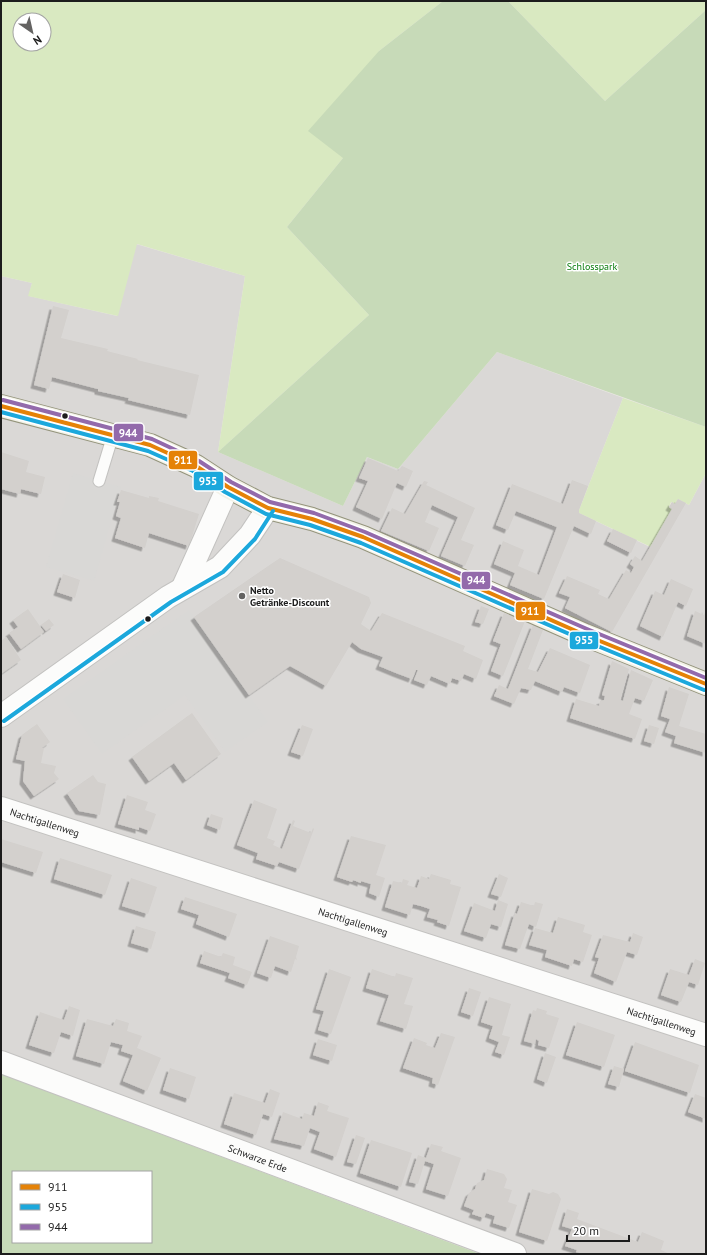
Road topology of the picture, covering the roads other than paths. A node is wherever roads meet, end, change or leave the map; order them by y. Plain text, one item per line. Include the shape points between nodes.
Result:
1 (1, 406) edge
2 (113, 435) junction
3 (99, 481) dead end
4 (228, 487) junction
5 (268, 508) junction
6 (183, 587) junction
7 (706, 684) edge
8 (1, 716) edge
9 (1, 808) edge
10 (706, 1035) edge
11 (1, 1062) edge
12 (515, 1254) edge

1 - 2 main road
2 - 3 lane
2 - 4 main road via 150,445 190,463
4 - 5 main road
4 - 6 street
5 - 6 street via 250,535 220,567
5 - 7 main road via 312,519 363,537 585,635
6 - 8 street
9 - 10 street, Nachtigallenweg
11 - 12 street, Schwarze Erde

